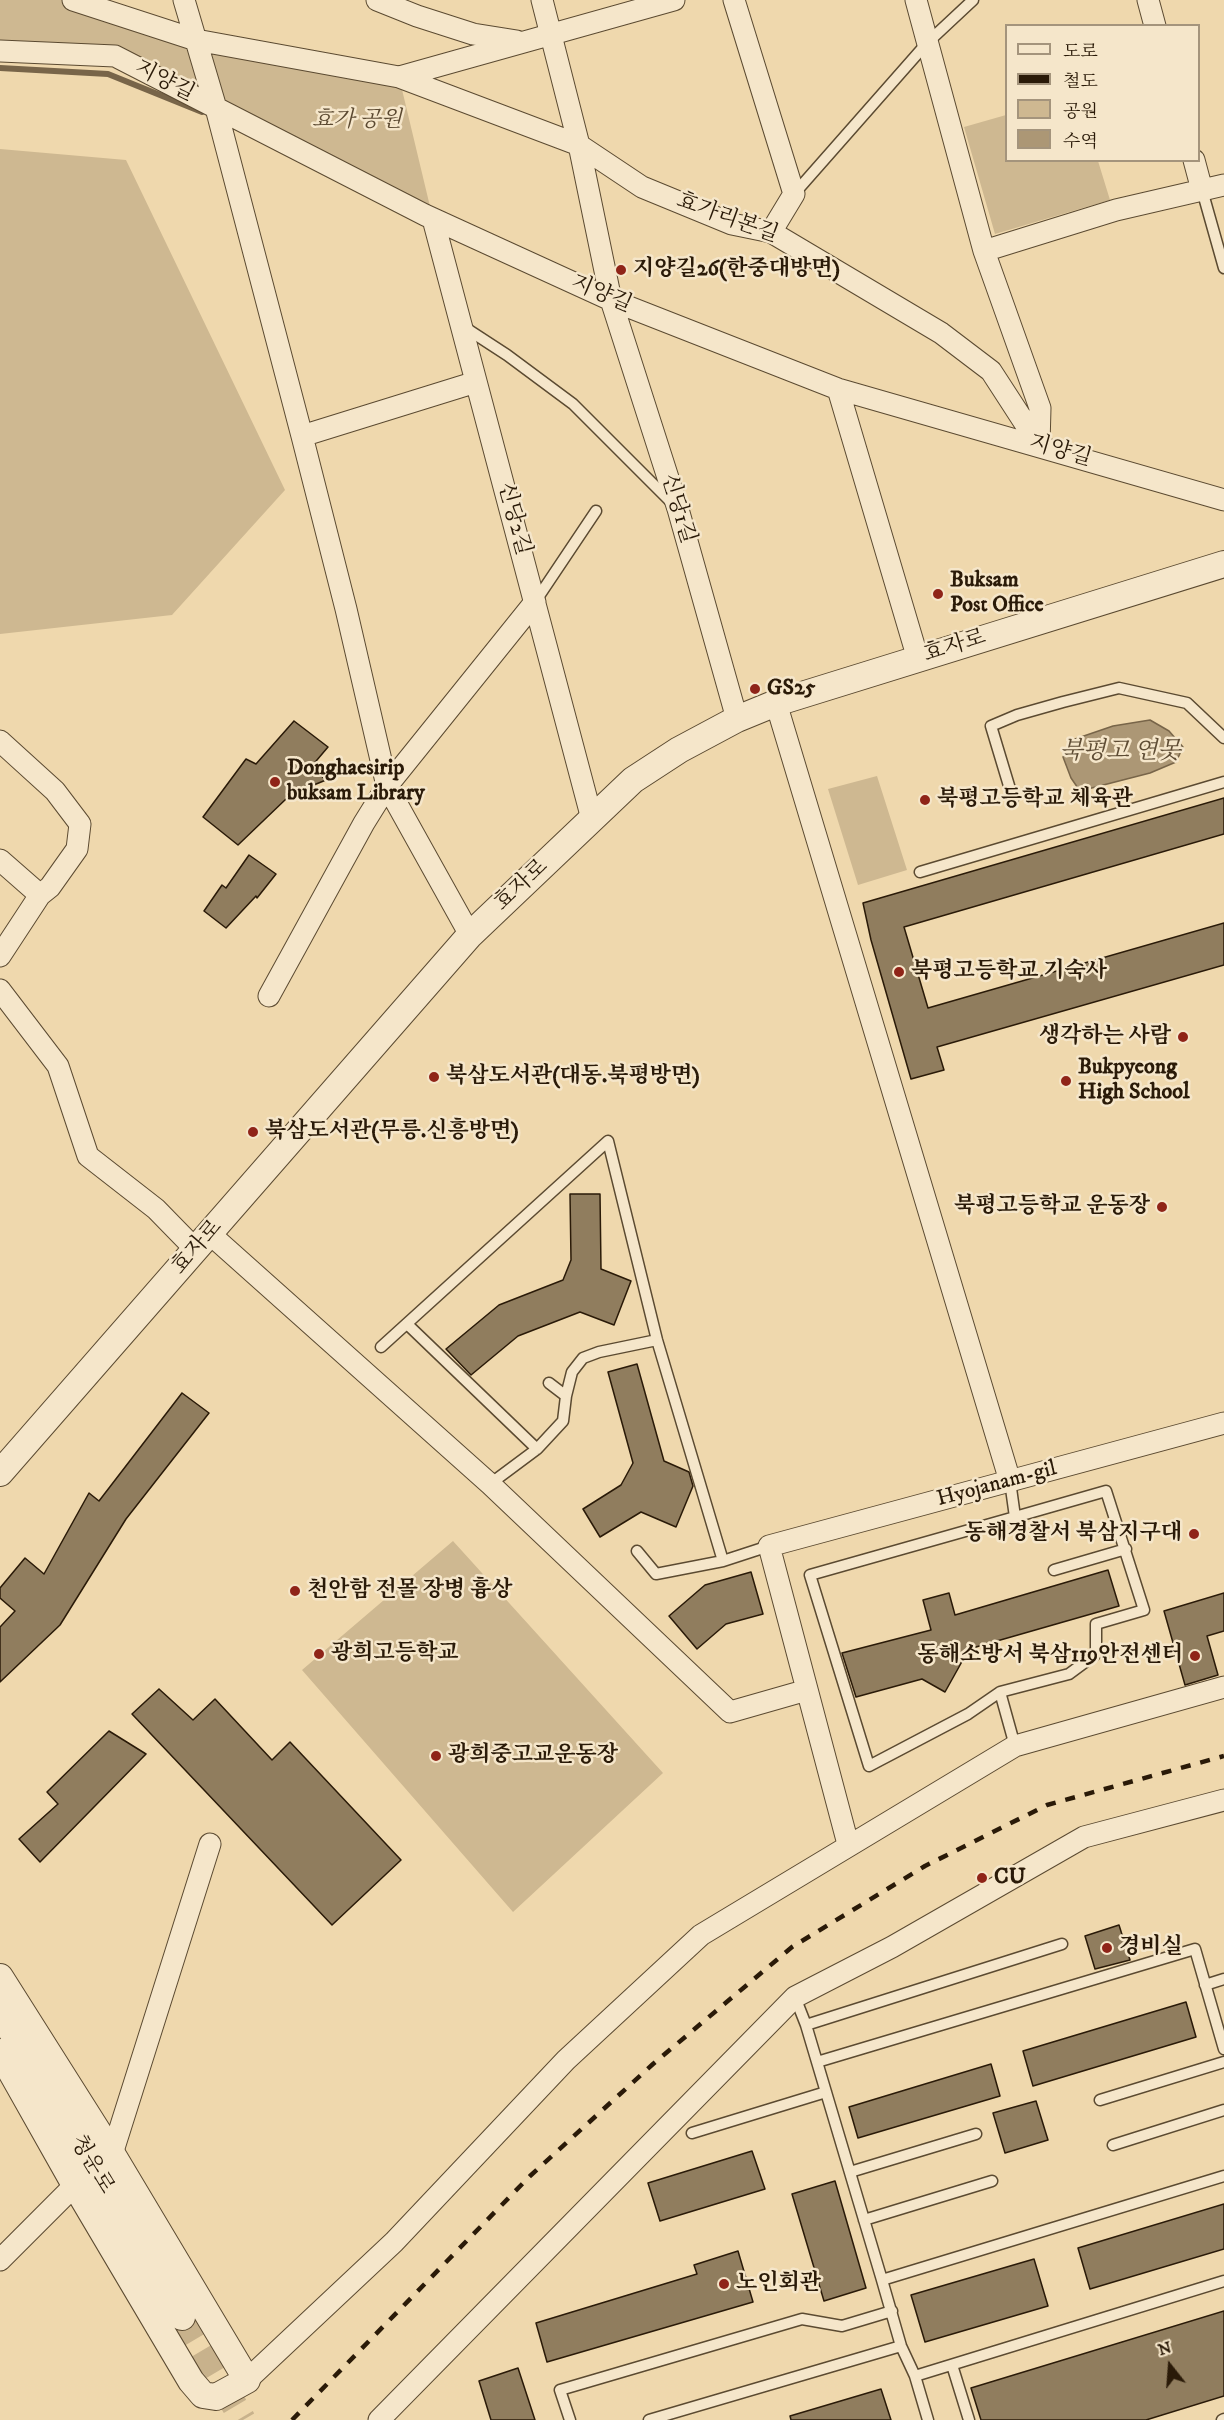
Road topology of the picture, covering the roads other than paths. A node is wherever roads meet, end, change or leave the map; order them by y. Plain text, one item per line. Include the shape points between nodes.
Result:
1 (73, 0) edge
2 (184, 0) edge
3 (378, 0) edge
4 (542, 0) edge
5 (734, 0) edge
6 (916, 0) edge
7 (972, 0) edge
8 (1148, 0) edge
9 (667, 1) edge
10 (1154, 24) edge
11 (551, 35) junction
12 (196, 40) junction
13 (523, 42) junction
14 (927, 43) junction
15 (0, 51) edge
16 (399, 77) junction
17 (216, 108) junction
18 (579, 145) junction
19 (1195, 162) edge
20 (1224, 185) edge
21 (1202, 190) junction
22 (794, 194) junction
23 (433, 219) junction
24 (771, 232) junction
25 (984, 251) junction
26 (1224, 268) edge
27 (611, 300) junction
28 (461, 325) junction
29 (476, 382) junction
30 (838, 389) junction
31 (302, 436) junction
32 (1040, 445) junction
33 (1224, 500) edge
34 (678, 509) junction
35 (596, 511) dead end
36 (1224, 564) edge
37 (535, 602) junction
38 (918, 659) junction
39 (776, 703) junction
40 (737, 719) junction
41 (1224, 738) edge
42 (0, 741) edge
43 (1224, 782) edge
44 (387, 786) junction
45 (1013, 799) dead end
46 (592, 819) junction
47 (0, 860) edge
48 (920, 872) dead end
49 (39, 895) junction
50 (470, 934) junction
51 (0, 956) edge
52 (0, 990) edge
53 (269, 996) dead end
54 (203, 1242) junction
55 (406, 1324) junction
56 (657, 1340) junction
57 (381, 1347) dead end
58 (549, 1383) dead end
59 (566, 1396) junction
60 (1224, 1423) edge
61 (537, 1449) junction
62 (0, 1473) edge
63 (1010, 1481) junction
64 (490, 1484) junction
65 (1015, 1517) junction
66 (769, 1546) junction
67 (1126, 1549) junction
68 (637, 1551) dead end
69 (723, 1560) junction
70 (1054, 1570) dead end
71 (1224, 1687) edge
72 (807, 1690) junction
73 (1000, 1692) junction
74 (1015, 1746) junction
75 (1224, 1800) edge
76 (210, 1844) dead end
77 (848, 1844) junction
78 (1062, 1944) dead end
79 (0, 1977) edge
80 (1224, 1979) edge
81 (1205, 1985) junction
82 (795, 1997) junction
83 (0, 2012) edge
84 (806, 2025) junction
85 (1224, 2049) edge
86 (0, 2052) edge
87 (817, 2062) junction
88 (1224, 2062) edge
89 (826, 2092) junction
90 (1100, 2100) dead end
91 (1224, 2110) edge
92 (692, 2133) dead end
93 (976, 2133) dead end
94 (1113, 2145) dead end
95 (112, 2154) junction
96 (850, 2172) junction
97 (1224, 2176) edge
98 (992, 2181) dead end
99 (75, 2185) junction
100 (864, 2220) junction
101 (0, 2260) edge
102 (882, 2280) junction
103 (1224, 2281) edge
104 (892, 2311) junction
105 (182, 2317) tunnel mouth
106 (901, 2346) junction
107 (952, 2364) junction
108 (915, 2376) junction
109 (247, 2380) junction
110 (379, 2420) edge
111 (570, 2420) edge
112 (649, 2420) edge
113 (928, 2420) edge
114 (969, 2420) edge

1 - 12 street, 효가리본길
2 - 12 street
3 - 13 street via 473,34
4 - 11 street, 신당1길
5 - 22 street
6 - 14 street
7 - 14 lane
8 - 10 street
9 - 11 street
11 - 13 street
11 - 18 street, 신당1길
12 - 16 street, 효가리본길
12 - 17 street
13 - 16 street
14 - 22 lane
14 - 25 street
15 - 17 street, 지양길 via 116,56
16 - 18 street, 효가리본길
17 - 23 street, 지양길
17 - 31 street
18 - 24 street, 효가리본길 via 642,187 732,224
18 - 27 street, 신당1길
19 - 21 street
20 - 21 street
21 - 25 street via 1116,210
21 - 26 lane
22 - 24 street
23 - 27 street, 지양길
23 - 28 street, 신당2길
24 - 32 street, 효가리본길 via 941,333 991,371
25 - 32 street via 1040,408
27 - 30 street, 지양길
27 - 34 street, 신당1길
28 - 29 street, 신당2길
28 - 34 lane via 573,404
29 - 31 street
29 - 37 street, 신당2길
30 - 32 street, 지양길
30 - 38 street
31 - 44 street
32 - 33 street, 지양길
34 - 40 street, 신당1길
35 - 37 lane
36 - 38 street, 효자로
37 - 44 street
37 - 46 street, 신당2길
38 - 39 street, 효자로
39 - 40 street, 효자로
39 - 63 street
40 - 46 street, 효자로 via 633,780
41 - 45 lane via 1187,703 1119,688 1017,715 991,726
42 - 49 street via 56,791 80,824 77,849 50,887
43 - 48 lane
44 - 50 street
44 - 53 street
46 - 50 street, 효자로
47 - 49 street
49 - 51 street
50 - 54 street, 효자로
52 - 54 street via 58,1066 88,1156
54 - 62 street, 효자로
54 - 64 street
55 - 56 lane via 608,1142
55 - 57 lane
55 - 61 lane
56 - 59 lane via 583,1358 572,1372
56 - 69 lane
58 - 59 lane
59 - 61 lane via 563,1421
60 - 63 street, Hyojanam-gil
61 - 64 lane
63 - 65 lane
63 - 66 street, Hyojanam-gil
64 - 72 street via 730,1712
65 - 67 lane via 1106,1491
65 - 73 lane via 810,1575 869,1766 968,1714
66 - 69 lane
66 - 72 street
67 - 70 lane
67 - 73 lane via 1144,1610 1096,1624 1096,1654 1069,1674
68 - 69 lane via 656,1574
71 - 74 street
72 - 77 street
73 - 74 lane
74 - 77 street
75 - 82 street via 1084,1837 892,1947
76 - 95 street
77 - 109 street via 701,1935 567,2060 394,2242
78 - 84 lane
79 - 95 street
80 - 81 lane
81 - 85 lane
81 - 87 lane via 1195,1949
82 - 84 lane
82 - 110 street
83 - 105 street, 청운로
84 - 87 lane
86 - 99 street
87 - 89 lane
88 - 90 lane
89 - 92 lane
89 - 96 lane
91 - 94 lane
93 - 96 lane
95 - 109 street
96 - 100 lane
97 - 102 lane
98 - 100 lane
99 - 101 street
99 - 109 street via 203,2395 216,2397
100 - 102 lane
102 - 104 lane
103 - 107 lane
104 - 106 lane
104 - 111 lane via 842,2326 802,2319 560,2390
106 - 108 lane
106 - 112 lane
107 - 108 lane
107 - 114 lane
108 - 113 lane

